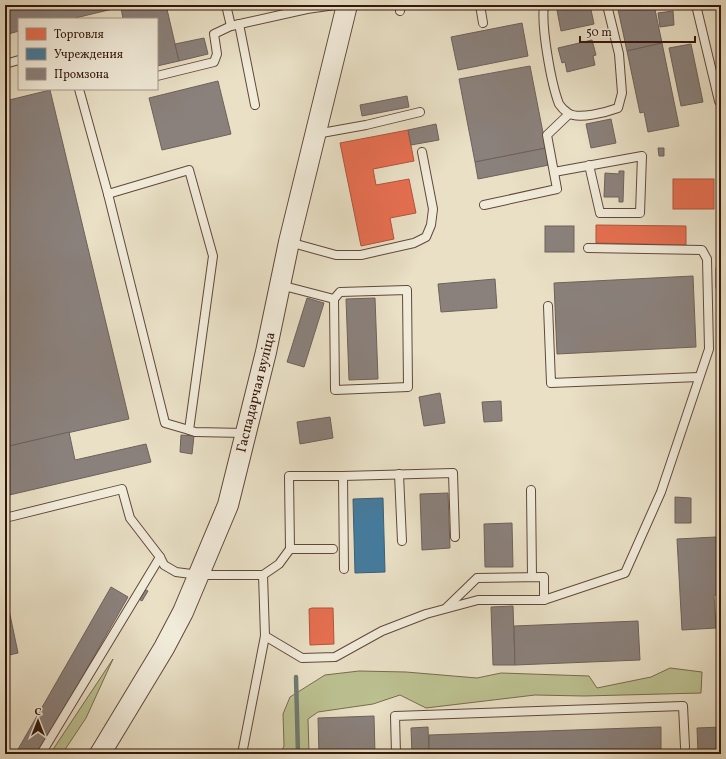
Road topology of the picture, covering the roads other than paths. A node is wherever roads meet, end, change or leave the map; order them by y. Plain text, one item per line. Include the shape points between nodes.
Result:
1 (226, 5) edge
2 (300, 5) edge
3 (335, 5) edge
4 (347, 5) edge
5 (480, 5) edge
6 (544, 5) edge
7 (607, 5) edge
8 (696, 5) edge
9 (308, 9) junction
10 (483, 23) dead end
11 (235, 25) junction
12 (18, 60) edge
13 (5, 64) edge
14 (158, 76) edge
15 (79, 90) edge
16 (721, 101) edge
17 (255, 105) dead end
18 (420, 112) dead end
19 (569, 114) junction
20 (315, 134) junction
21 (422, 152) dead end
22 (589, 165) junction
23 (554, 172) junction
24 (108, 194) junction
25 (484, 206) dead end
26 (289, 242) junction
27 (588, 248) dead end
28 (280, 285) junction
29 (334, 299) junction
30 (548, 306) dead end
31 (699, 377) junction
32 (189, 430) junction
33 (245, 434) junction
34 (399, 474) junction
35 (343, 476) junction
36 (531, 490) dead end
37 (5, 518) edge
38 (455, 537) dead end
39 (402, 541) dead end
40 (290, 549) junction
41 (333, 549) dead end
42 (160, 557) junction
43 (344, 569) dead end
44 (263, 575) junction
45 (199, 576) junction
46 (532, 577) junction
47 (544, 600) junction
48 (446, 609) junction
49 (265, 636) junction
50 (685, 747) dead end
51 (41, 754) edge
52 (100, 754) edge
53 (242, 754) edge
54 (396, 754) edge

1 - 11 lane
2 - 9 lane
3 - 9 lane
4 - 20 street, Гаспадарчая вуліца
5 - 10 lane
6 - 19 lane via 544,32 552,80 560,106
7 - 19 lane via 619,54 622,93 618,108 585,116
8 - 16 lane
9 - 11 lane
11 - 14 lane via 214,34 217,54 214,62
11 - 17 lane
12 - 13 lane
15 - 24 lane
18 - 20 lane
19 - 23 lane via 547,135
20 - 26 street, Гаспадарчая вуліца
21 - 26 lane via 433,209 426,237 414,244 361,254 336,255
22 - 22 lane via 642,156 640,213 600,213
22 - 23 lane
23 - 25 lane via 557,189
24 - 32 lane via 165,423
24 - 32 lane via 189,170 213,256
26 - 28 street, Гаспадарчая вуліца
27 - 31 lane via 702,250 707,259 709,349
28 - 29 lane
28 - 33 street, Гаспадарчая вуліца
29 - 29 lane via 335,390 408,387 407,290 340,292
30 - 31 lane via 551,383
31 - 47 lane via 661,492 625,573
32 - 33 lane
33 - 45 street, Гаспадарчая вуліца via 228,505
34 - 35 lane
34 - 38 lane via 453,473
34 - 39 lane
35 - 40 lane via 289,476
35 - 43 lane
36 - 46 lane
37 - 42 lane via 122,489 130,518
40 - 41 lane
40 - 44 lane via 279,564
42 - 45 lane via 164,565 176,572
42 - 51 lane
44 - 45 lane
44 - 49 lane
45 - 52 street, Гаспадарчая вуліца via 164,648
46 - 47 lane via 544,577
46 - 48 lane via 477,578
47 - 48 lane via 478,600
48 - 49 lane via 382,631 335,657 302,658
49 - 53 lane
50 - 54 lane via 683,706 395,716

